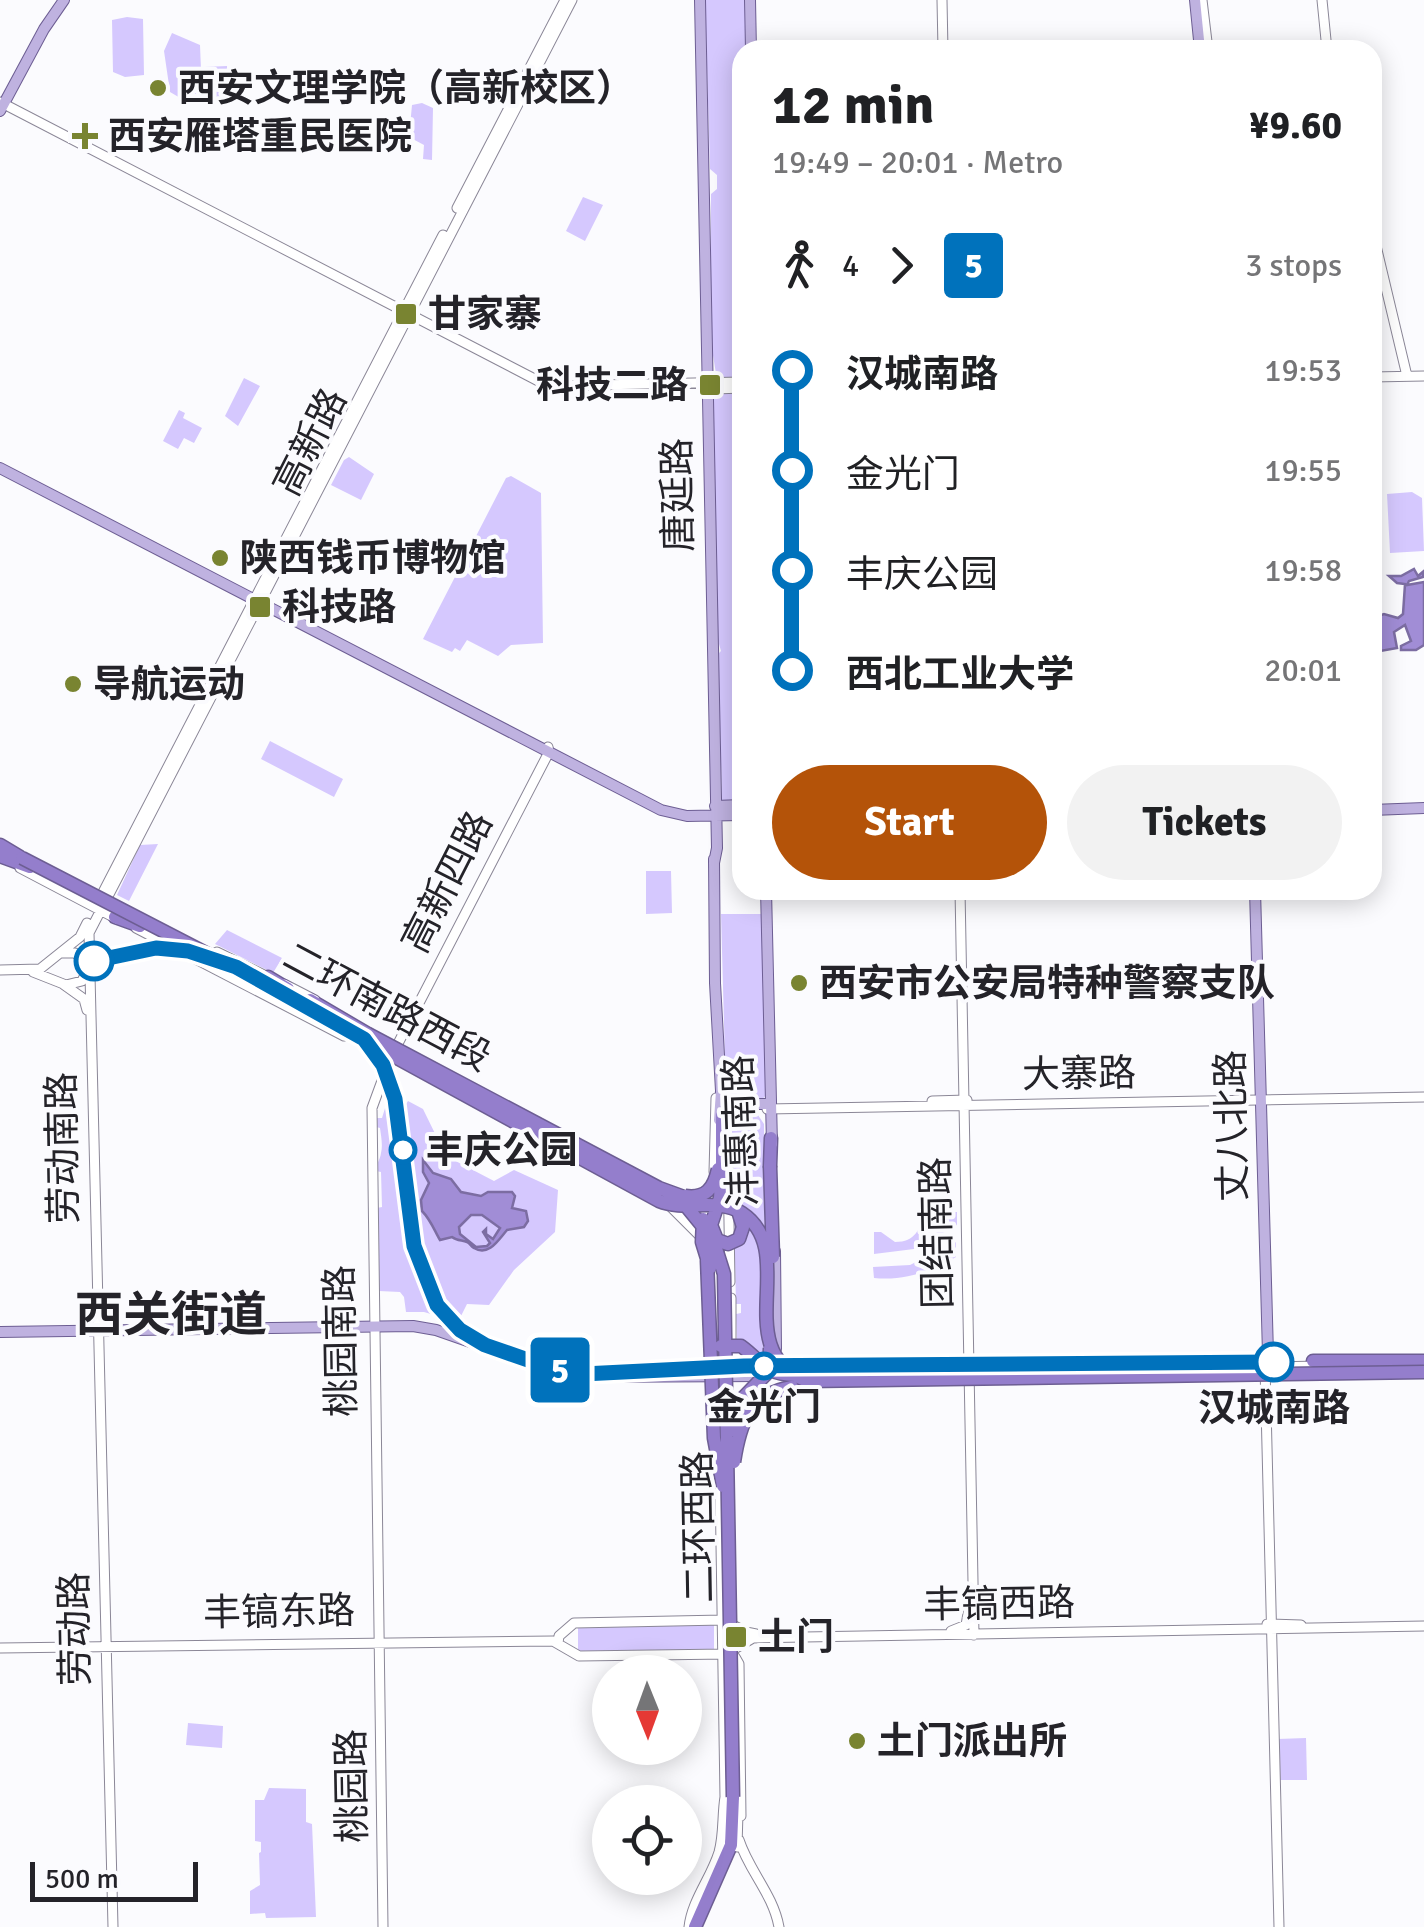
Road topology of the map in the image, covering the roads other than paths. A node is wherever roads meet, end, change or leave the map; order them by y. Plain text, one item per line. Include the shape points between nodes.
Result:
1 (62, 0) edge
2 (568, 0) edge
3 (700, 0) edge
4 (750, 0) edge
5 (943, 0) edge
6 (1197, 0) edge
7 (1320, 0) edge
8 (751, 40) edge
9 (944, 40) edge
10 (1202, 40) edge
11 (1324, 40) edge
12 (1, 105) edge
13 (1382, 272) edge
14 (1382, 283) edge
15 (406, 314) junction
16 (1405, 372) junction
17 (1382, 373) edge
18 (1424, 373) edge
19 (732, 385) edge
20 (706, 386) junction
21 (0, 465) edge
22 (258, 599) junction
23 (547, 750) junction
24 (1424, 810) edge
25 (1382, 811) edge
26 (732, 813) edge
27 (715, 814) junction
28 (0, 844) edge
29 (0, 857) edge
30 (766, 900) edge
31 (958, 900) edge
32 (1252, 900) edge
33 (102, 902) junction
34 (114, 917) junction
35 (169, 936) junction
36 (59, 956) junction
37 (88, 967) junction
38 (0, 971) edge
39 (41, 972) junction
40 (242, 974) junction
41 (272, 980) junction
42 (60, 983) junction
43 (87, 1000) junction
44 (310, 1008) junction
45 (368, 1034) junction
46 (396, 1044) junction
47 (388, 1058) junction
48 (718, 1065) junction
49 (721, 1091) junction
50 (1424, 1095) edge
51 (1259, 1098) junction
52 (962, 1104) junction
53 (770, 1107) junction
54 (734, 1109) joint
55 (772, 1138) junction
56 (723, 1166) junction
57 (616, 1169) junction
58 (725, 1206) junction
59 (698, 1212) junction
60 (686, 1222) junction
61 (729, 1248) junction
62 (707, 1260) junction
63 (769, 1260) joint
64 (372, 1323) junction
65 (770, 1324) junction
66 (96, 1329) junction
67 (0, 1330) edge
68 (1313, 1361) junction
69 (1242, 1362) junction
70 (1264, 1367) junction
71 (1424, 1367) edge
72 (967, 1369) junction
73 (715, 1370) junction
74 (777, 1370) junction
75 (1070, 1376) junction
76 (900, 1378) junction
77 (1234, 1378) dead end
78 (874, 1382) junction
79 (792, 1387) junction
80 (717, 1391) joint
81 (734, 1463) junction
82 (726, 1488) junction
83 (972, 1605) junction
84 (720, 1620) junction
85 (734, 1625) junction
86 (1424, 1625) edge
87 (1270, 1627) junction
88 (994, 1630) junction
89 (951, 1631) junction
90 (972, 1633) junction
91 (558, 1640) junction
92 (378, 1642) junction
93 (0, 1646) edge
94 (104, 1646) junction
95 (735, 1653) junction
96 (721, 1654) junction
97 (726, 1803) junction
98 (734, 1832) junction
99 (742, 1848) junction
100 (727, 1858) junction
101 (747, 1862) junction
102 (112, 1927) edge
103 (381, 1927) edge
104 (693, 1927) edge
105 (779, 1927) edge
106 (1278, 1927) edge

1 - 12 main road via 31,42
2 - 15 main road, 高新路
3 - 20 main road, 唐延路
4 - 8 main road
5 - 9 main road
6 - 10 main road
7 - 11 main road
12 - 15 main road
13 - 16 main road
14 - 16 main road
15 - 20 main road via 548,386
15 - 22 main road, 高新路
16 - 17 main road
16 - 18 main road
19 - 20 main road
20 - 27 main road, 唐延路
21 - 22 main road
22 - 23 main road
22 - 33 main road, 高新路
23 - 27 main road via 667,812
23 - 46 main road, 高新四路
24 - 25 main road
26 - 27 main road
27 - 48 main road, 唐延路
28 - 33 main road, 二环南路西段
28 - 40 highway, 二环南路西段, bridge
29 - 33 main road
29 - 40 highway, 二环南路西段, bridge
30 - 53 main road, 沣惠南路
31 - 52 main road, 团结南路
32 - 51 main road, 丈八北路
33 - 34 main road, 二环南路西段
33 - 35 highway
33 - 36 main road
33 - 37 main road, 劳动南路 via 89,933
33 - 41 main road, 二环南路西段
34 - 35 highway
34 - 47 main road, 二环南路西段
35 - 40 highway, bridge
36 - 37 main road via 75,953
36 - 39 main road
36 - 42 main road via 53,970
37 - 42 main road via 82,981
37 - 43 main road, 劳动南路
38 - 39 main road
39 - 42 main road
40 - 44 highway, 二环南路西段, bridge
41 - 45 highway, bridge
41 - 46 main road, 二环南路西段
42 - 43 main road
43 - 66 main road, 劳动南路
44 - 45 highway, bridge
44 - 57 highway, 二环南路西段, bridge
44 - 58 highway, bridge via 660,1201
45 - 57 highway, bridge
46 - 47 main road, 桃园南路
46 - 59 main road, 二环南路西段
47 - 60 main road, 二环南路西段 via 668,1204
47 - 64 main road, 桃园南路 via 371,1117
48 - 49 main road, 唐延路
48 - 59 main road, 唐延路 via 714,1187
49 - 53 main road via 729,1104
49 - 56 main road, 唐延路
50 - 51 main road, 大寨路
51 - 52 main road, 大寨路
51 - 70 main road, 丈八北路
52 - 53 main road, 大寨路
52 - 72 main road, 团结南路
53 - 54 main road, 大寨路
53 - 55 main road, 沣惠南路
53 - 63 main road
54 - 56 highway via 722,1116
55 - 65 highway, bridge
55 - 74 main road, 沣惠南路
56 - 57 highway, bridge via 712,1188 696,1197
56 - 58 highway, bridge via 711,1228 717,1240 730,1244 743,1224
56 - 61 main road, 沣惠南路
56 - 62 highway, bridge via 701,1230
57 - 65 highway, bridge via 676,1196 732,1205 753,1218 767,1245
57 - 82 highway, 二环西路, bridge via 679,1206 699,1225 715,1256
58 - 78 highway, bridge via 747,1217 763,1241 767,1333 780,1363 807,1381
59 - 60 main road, 唐延路
59 - 61 main road, 二环南路西段
60 - 73 main road, 沣惠南路 via 714,1267
61 - 73 main road, 沣惠南路
62 - 73 highway, bridge
62 - 79 highway, bridge via 718,1393 736,1401
63 - 81 highway, bridge via 770,1368 736,1412
64 - 66 main road
64 - 73 main road via 426,1324 570,1372
64 - 92 main road, 桃园南路
65 - 76 highway, bridge via 778,1356 807,1377
66 - 67 main road
66 - 94 main road, 劳动路
68 - 70 main road
68 - 71 main road
68 - 71 highway
69 - 70 main road
69 - 72 main road
69 - 75 highway, bridge via 1113,1367
70 - 71 main road
70 - 71 highway, bridge via 1314,1377
70 - 72 main road
70 - 87 main road
71 - 75 highway, bridge
72 - 73 main road
72 - 74 main road
72 - 83 main road, 团结南路
73 - 74 main road
73 - 76 highway, bridge via 718,1348 734,1344 777,1374
73 - 80 main road
73 - 82 highway, bridge via 714,1438
73 - 85 main road, 沣惠南路
75 - 76 highway, bridge
75 - 77 highway, bridge
75 - 78 highway, bridge
78 - 79 highway, bridge
79 - 81 highway, bridge via 751,1407
80 - 84 main road
81 - 82 highway, bridge
82 - 97 highway, 二环西路, bridge
83 - 88 main road via 979,1624
83 - 89 main road via 966,1625
83 - 90 main road, 团结南路
84 - 85 main road, 丰镐东路
84 - 91 main road, 丰镐东路 via 574,1623
84 - 96 main road
85 - 89 main road, 丰镐西路 via 752,1634
85 - 95 main road, 沣惠南路
86 - 87 main road
87 - 88 main road, 丰镐西路
87 - 90 main road, 丰镐西路
87 - 106 main road
88 - 90 main road, 丰镐西路
89 - 90 main road, 丰镐西路
90 - 95 main road, 丰镐西路 via 752,1638
91 - 92 main road, 丰镐东路
91 - 96 main road, 丰镐东路 via 579,1656
92 - 94 main road, 丰镐东路
92 - 103 main road, 桃园路
93 - 94 main road, 丰镐东路
94 - 102 main road, 劳动路
95 - 96 main road, 丰镐东路
95 - 98 main road, 沣惠南路
95 - 99 main road
96 - 97 main road
97 - 98 highway
97 - 100 highway, 二环西路
97 - 104 main road via 720,1848 690,1914
98 - 99 main road, 沣惠南路
98 - 100 highway
99 - 101 main road, 沣惠南路
100 - 101 main road
100 - 104 highway, 二环西路
101 - 105 main road, 沣惠南路 via 773,1903

